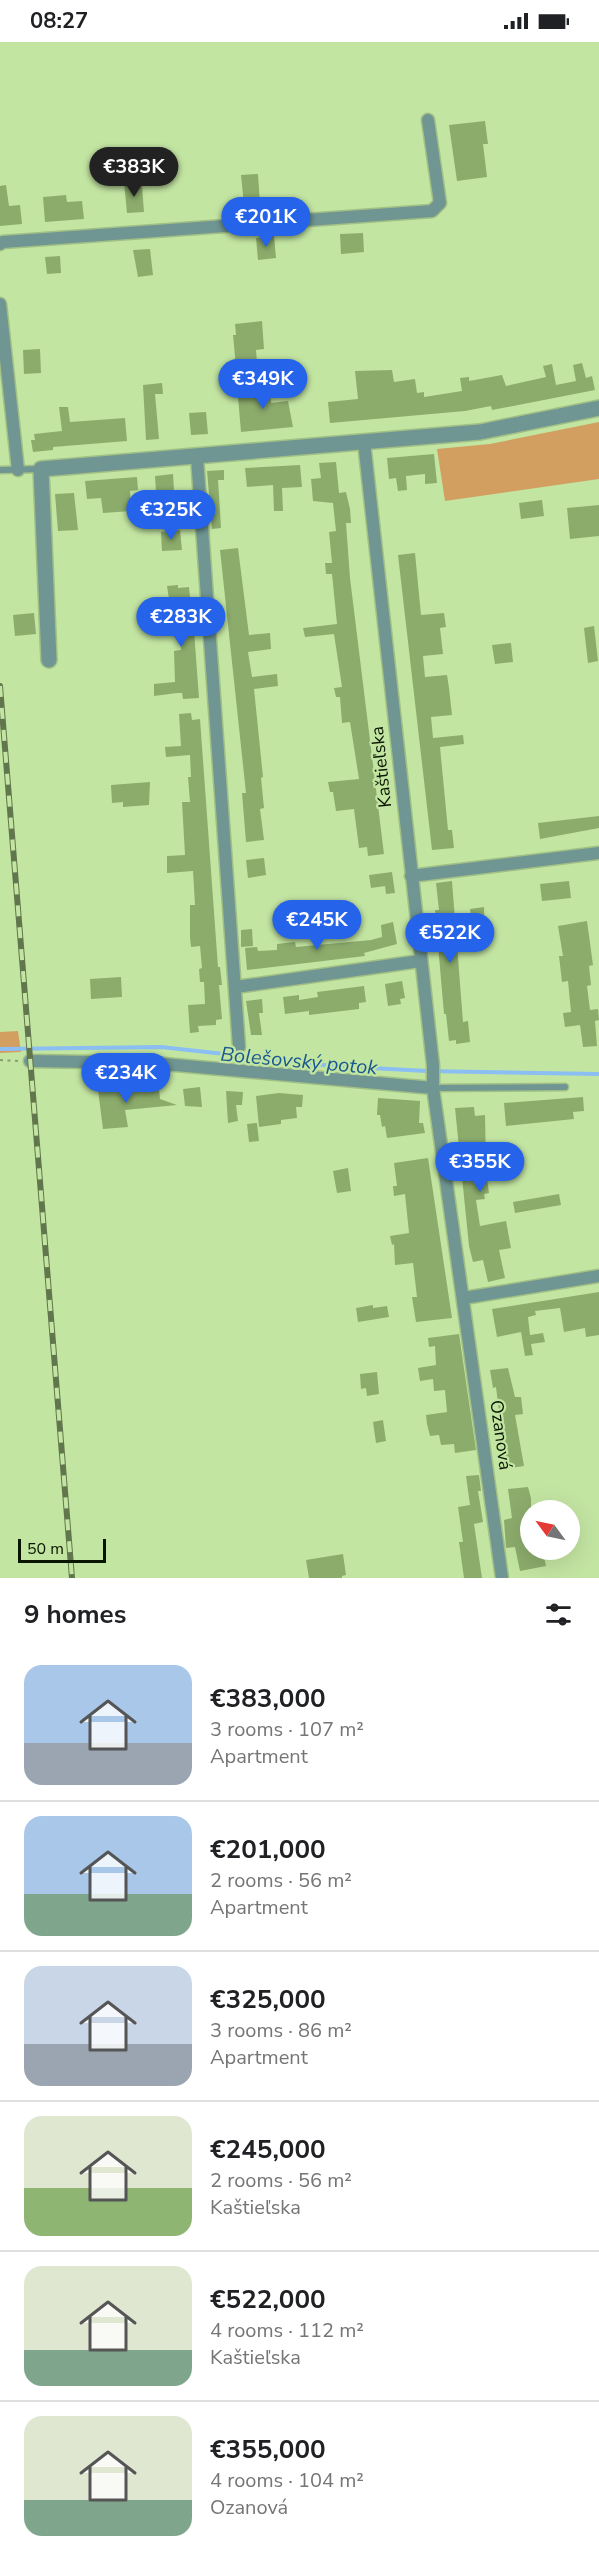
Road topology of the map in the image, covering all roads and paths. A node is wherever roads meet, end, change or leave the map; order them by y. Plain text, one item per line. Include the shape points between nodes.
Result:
1 (428, 120) dead end
2 (0, 244) edge
3 (0, 304) edge
4 (599, 408) edge
5 (364, 442) junction
6 (197, 457) junction
7 (41, 469) junction
8 (0, 470) edge
9 (18, 470) junction
10 (49, 660) dead end
11 (599, 856) edge
12 (411, 876) junction
13 (420, 962) junction
14 (236, 987) junction
15 (239, 1047) dead end
16 (0, 1060) edge
17 (30, 1061) joint
18 (433, 1076) junction
19 (565, 1087) dead end
20 (599, 1276) edge
21 (464, 1298) junction
22 (502, 1578) edge

1 - 2 street via 440,203 432,211
3 - 9 street
4 - 5 street via 480,432
5 - 6 street
5 - 12 street, Kaštieľska
6 - 7 street
6 - 14 street
7 - 9 lane
7 - 10 street
8 - 9 lane
11 - 12 street
12 - 13 street, Kaštieľska
13 - 14 street
13 - 18 street, Kaštieľska
14 - 15 street
16 - 17 path
17 - 18 street
18 - 19 lane
18 - 21 street, Ozanová
20 - 21 street
21 - 22 street, Ozanová

